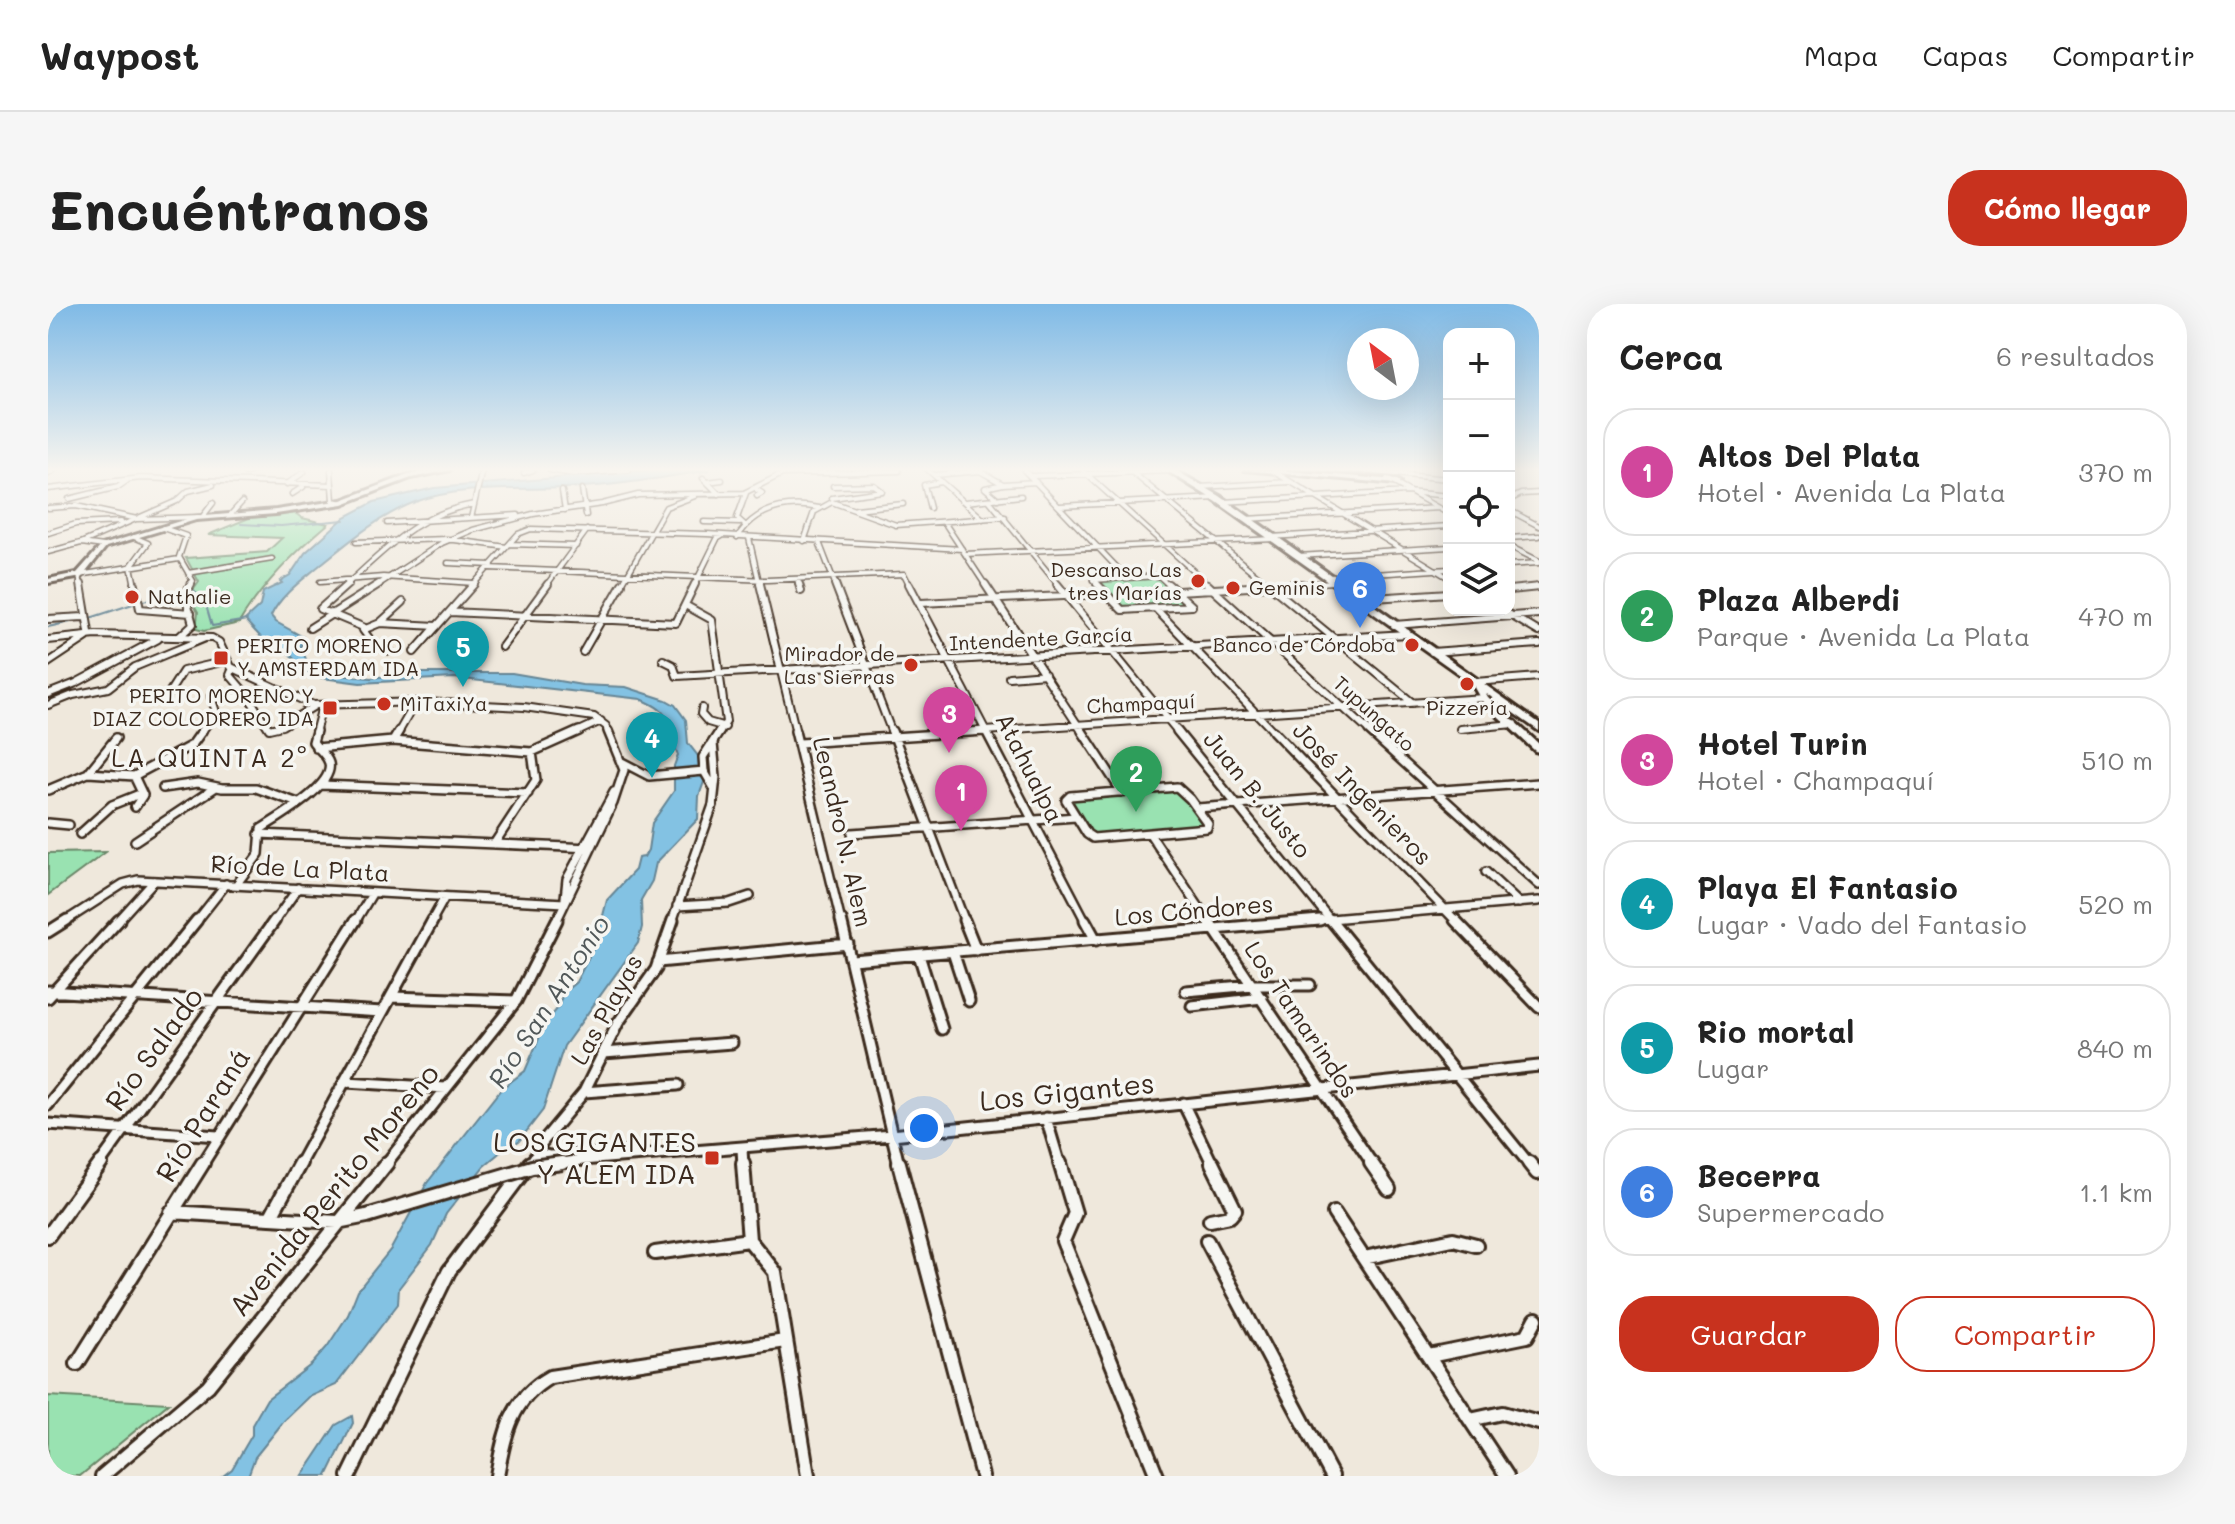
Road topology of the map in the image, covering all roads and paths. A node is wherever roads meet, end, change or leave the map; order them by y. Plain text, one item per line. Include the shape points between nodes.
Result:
1 (743, 524) edge
2 (78, 525) edge
3 (120, 525) edge
4 (174, 525) edge
5 (416, 525) edge
6 (498, 525) edge
7 (657, 525) edge
8 (810, 525) edge
9 (946, 525) edge
10 (1011, 525) edge
11 (1076, 525) edge
12 (1142, 525) edge
13 (1196, 525) edge
14 (1253, 525) edge
15 (1363, 525) edge
16 (1443, 526) edge
17 (163, 528) junction
18 (587, 530) junction
19 (1373, 531) junction
20 (48, 532) edge
21 (653, 532) junction
22 (722, 536) junction
23 (1539, 536) edge
24 (134, 537) junction
25 (737, 537) junction
26 (749, 538) junction
27 (1272, 538) junction
28 (1515, 538) edge
29 (451, 539) junction
30 (804, 541) junction
31 (356, 542) dead end
32 (819, 542) junction
33 (1217, 542) junction
34 (81, 543) junction
35 (391, 543) junction
36 (509, 545) junction
37 (1164, 545) junction
38 (104, 546) junction
39 (576, 546) junction
40 (1443, 547) edge
41 (1098, 548) junction
42 (1403, 549) junction
43 (1515, 549) edge
44 (1032, 551) junction
45 (49, 552) edge
46 (964, 552) junction
47 (1298, 556) junction
48 (179, 557) junction
49 (272, 559) dead end
50 (1539, 562) edge
51 (448, 563) dead end
52 (132, 564) junction
53 (1515, 564) edge
54 (490, 566) junction
55 (1443, 569) edge
56 (1436, 570) junction
57 (559, 571) junction
58 (82, 572) junction
59 (188, 573) junction
60 (630, 574) junction
61 (1443, 574) edge
62 (697, 577) junction
63 (833, 577) junction
64 (1126, 577) junction
65 (352, 578) junction
66 (388, 578) junction
67 (797, 579) junction
68 (761, 580) junction
69 (1331, 580) junction
70 (48, 581) edge
71 (320, 582) dead end
72 (474, 583) junction
73 (1270, 585) junction
74 (1539, 587) edge
75 (1212, 589) junction
76 (1515, 589) edge
77 (801, 591) dead end
78 (1177, 591) junction
79 (1443, 593) edge
80 (1105, 594) junction
81 (1069, 596) junction
82 (1359, 599) junction
83 (995, 600) junction
84 (403, 602) dead end
85 (921, 603) junction
86 (686, 607) junction
87 (1156, 609) junction
88 (450, 612) junction
89 (191, 613) junction
90 (330, 614) junction
91 (1539, 614) edge
92 (525, 615) junction
93 (1513, 616) joint
94 (1515, 616) edge
95 (84, 617) junction
96 (48, 619) edge
97 (603, 619) junction
98 (380, 623) junction
99 (1394, 625) junction
100 (437, 626) junction
101 (310, 628) dead end
102 (364, 629) junction
103 (1539, 632) edge
104 (86, 633) junction
105 (1407, 634) junction
106 (181, 635) junction
107 (162, 637) junction
108 (206, 637) junction
109 (1334, 638) junction
110 (48, 640) edge
111 (1271, 642) junction
112 (1539, 644) edge
113 (502, 647) dead end
114 (1193, 647) junction
115 (390, 651) dead end
116 (414, 652) dead end
117 (583, 652) dead end
118 (1114, 652) junction
119 (1432, 652) junction
120 (1033, 656) junction
121 (663, 660) dead end
122 (951, 660) junction
123 (48, 661) edge
124 (226, 661) junction
125 (868, 665) junction
126 (233, 668) junction
127 (783, 670) junction
128 (719, 674) junction
129 (1045, 674) junction
130 (1009, 677) dead end
131 (1539, 677) edge
132 (1475, 682) junction
133 (48, 694) edge
134 (248, 696) junction
135 (1484, 698) junction
136 (165, 699) dead end
137 (416, 702) junction
138 (1414, 703) junction
139 (48, 705) edge
140 (319, 706) junction
141 (702, 708) dead end
142 (1343, 708) junction
143 (1257, 713) junction
144 (1169, 719) junction
145 (601, 721) junction
146 (1079, 724) junction
147 (1514, 724) junction
148 (725, 727) junction
149 (1539, 728) edge
150 (1460, 729) dead end
151 (987, 730) junction
152 (895, 736) junction
153 (116, 738) dead end
154 (393, 741) junction
155 (713, 743) junction
156 (800, 743) junction
157 (316, 748) junction
158 (1539, 749) edge
159 (532, 752) junction
160 (621, 762) junction
161 (704, 771) junction
162 (88, 773) junction
163 (134, 776) junction
164 (1539, 783) edge
165 (321, 785) junction
166 (216, 787) junction
167 (163, 788) dead end
168 (714, 789) junction
169 (48, 790) edge
170 (1435, 790) junction
171 (1122, 792) junction
172 (142, 793) junction
173 (528, 793) junction
174 (1337, 797) junction
175 (298, 803) junction
176 (1239, 805) junction
177 (135, 807) dead end
178 (1197, 808) junction
179 (1076, 817) junction
180 (1034, 821) junction
181 (48, 823) edge
182 (69, 825) dead end
183 (929, 828) junction
184 (852, 833) dead end
185 (80, 834) dead end
186 (259, 834) junction
187 (1150, 834) junction
188 (275, 835) junction
189 (135, 841) dead end
190 (494, 844) junction
191 (586, 848) junction
192 (259, 854) junction
193 (1486, 872) dead end
194 (154, 881) junction
195 (231, 885) junction
196 (1539, 885) edge
197 (298, 888) junction
198 (372, 894) junction
199 (750, 896) dead end
200 (445, 897) junction
201 (1539, 901) edge
202 (565, 903) junction
203 (1519, 903) junction
204 (677, 906) junction
205 (1445, 909) junction
206 (1332, 920) junction
207 (1216, 930) junction
208 (48, 932) edge
209 (1096, 940) junction
210 (848, 944) junction
211 (976, 950) junction
212 (953, 952) junction
213 (919, 955) junction
214 (852, 960) junction
215 (658, 962) junction
216 (1253, 985) junction
217 (1310, 985) dead end
218 (1186, 991) dead end
219 (50, 994) edge
220 (136, 997) junction
221 (391, 997) junction
222 (1262, 998) junction
223 (516, 1001) junction
224 (969, 1001) dead end
225 (217, 1003) junction
226 (1192, 1006) dead end
227 (1539, 1007) edge
228 (299, 1008) junction
229 (382, 1012) junction
230 (942, 1029) dead end
231 (732, 1043) dead end
232 (604, 1053) junction
233 (1539, 1066) edge
234 (1458, 1073) junction
235 (346, 1082) junction
236 (678, 1085) dead end
237 (446, 1088) junction
238 (1324, 1089) junction
239 (584, 1092) junction
240 (1183, 1103) junction
241 (48, 1105) edge
242 (1046, 1118) junction
243 (48, 1124) edge
244 (125, 1130) junction
245 (892, 1135) junction
246 (218, 1136) junction
247 (539, 1148) junction
248 (742, 1149) junction
249 (639, 1156) junction
250 (1537, 1173) dead end
251 (1389, 1189) dead end
252 (171, 1212) junction
253 (1334, 1213) dead end
254 (270, 1218) junction
255 (1210, 1220) dead end
256 (337, 1222) junction
257 (48, 1236) edge
258 (749, 1240) junction
259 (1207, 1241) dead end
260 (1476, 1245) dead end
261 (655, 1253) dead end
262 (1364, 1258) junction
263 (1536, 1319) dead end
264 (785, 1341) junction
265 (1429, 1356) junction
266 (77, 1364) dead end
267 (1470, 1420) junction
268 (1539, 1423) edge
269 (102, 1476) edge
270 (349, 1476) edge
271 (497, 1476) edge
272 (808, 1476) edge
273 (982, 1476) edge
274 (1157, 1476) edge
275 (1332, 1476) edge
276 (1507, 1476) edge

1 - 25 street
2 - 20 street
3 - 34 street
4 - 17 main road
5 - 35 street
6 - 29 street
7 - 21 street
8 - 30 street
9 - 46 street
10 - 44 street, Juan B. Justo
11 - 41 street
12 - 37 street, Tupungato
13 - 33 street
14 - 27 main road
15 - 19 street
16 - 19 street
17 - 24 main road
17 - 48 street via 186,536
18 - 21 street
18 - 36 street via 531,529 520,532
18 - 39 street
19 - 27 street
19 - 42 street
21 - 22 street
21 - 60 street
22 - 25 street
22 - 62 street
23 - 28 street
24 - 38 main road
24 - 52 street via 148,543
25 - 26 street
26 - 30 street
26 - 68 street, Leandro N. Alem
27 - 33 street
27 - 47 main road
29 - 35 street
29 - 36 street
29 - 66 street
30 - 32 street
31 - 35 street
32 - 46 street
32 - 63 street
33 - 37 street
33 - 73 street
34 - 38 street
34 - 45 street
35 - 65 street
36 - 39 street
36 - 54 street
37 - 41 street
37 - 75 street, Tupungato
38 - 58 main road
39 - 57 street
40 - 42 street
41 - 44 street
41 - 64 street
42 - 47 street
42 - 56 street
43 - 50 street
44 - 46 street
44 - 81 street, Juan B. Justo
46 - 83 street
47 - 69 main road
48 - 52 street
48 - 59 street
49 - 59 street
50 - 53 street
51 - 54 street
52 - 58 street
52 - 89 street via 142,610
54 - 57 street
54 - 72 street
55 - 56 street
56 - 61 street
56 - 69 street
57 - 60 street
57 - 92 street
58 - 70 main road
58 - 95 street
59 - 89 street via 193,583 185,595
60 - 62 street
60 - 97 street
62 - 68 street
62 - 86 street
63 - 67 street
63 - 85 street, Atahualpa via 902,573
63 - 125 street
64 - 78 street via 1161,577
64 - 80 street via 1093,579
65 - 66 street
65 - 71 street
65 - 90 street via 321,607
66 - 72 street
66 - 90 street
67 - 68 street
67 - 77 street
68 - 127 street, Leandro N. Alem
69 - 73 street
69 - 82 main road
72 - 88 street
73 - 75 street
73 - 109 street
74 - 76 street
75 - 78 street
75 - 111 street, Tupungato
78 - 87 street via 1192,606
79 - 82 street
80 - 81 street
80 - 87 street via 1121,610
81 - 83 street
81 - 118 street, Juan B. Justo
82 - 99 main road
83 - 85 street
83 - 120 street
84 - 98 street
85 - 122 street, Atahualpa
86 - 97 street via 673,623
86 - 128 street via 712,620
87 - 114 street, José Ingenieros
88 - 92 street
88 - 100 street
89 - 106 street via 193,624
90 - 101 street
90 - 102 street
91 - 94 street
92 - 97 street
92 - 113 street
93 - 99 street
93 - 103 street
95 - 96 street
95 - 104 street
97 - 117 street
98 - 100 street
98 - 102 street
99 - 105 main road
100 - 116 street
102 - 115 street via 374,645
104 - 106 street
104 - 107 street
104 - 110 street
104 - 123 street
105 - 109 street, Intendente García
105 - 119 main road
106 - 107 street
106 - 108 street
107 - 133 street
108 - 124 street via 219,642
108 - 139 street via 135,667 108,688
109 - 111 street, Intendente García
109 - 138 street
111 - 114 street, Intendente García
111 - 142 street, Tupungato
112 - 119 street
114 - 118 street, Intendente García
114 - 143 street, José Ingenieros
118 - 120 street, Intendente García
118 - 144 street, Juan B. Justo
119 - 132 main road
120 - 122 street, Intendente García
120 - 129 street
121 - 128 street, Intendente García via 673,665 677,676
122 - 125 street, Intendente García
122 - 151 street, Atahualpa
124 - 126 street
124 - 136 street via 183,671
125 - 127 street, Intendente García
125 - 152 street
126 - 134 street via 230,675
126 - 140 street
127 - 128 street, Intendente García
127 - 156 street, Leandro N. Alem
128 - 148 street
129 - 130 street
129 - 146 street
131 - 132 street
132 - 135 main road
132 - 149 main road
134 - 140 street via 269,729
134 - 163 street via 211,697 216,712 197,740
135 - 138 street, Champaquí
135 - 147 main road
137 - 140 street
137 - 145 street via 524,707
137 - 154 street
138 - 142 street, Champaquí
140 - 157 street
141 - 148 street via 704,718
142 - 143 street, Champaquí
142 - 170 street, Tupungato
143 - 144 street, Champaquí
143 - 174 street, José Ingenieros
144 - 146 street, Champaquí
144 - 176 street, Juan B. Justo
145 - 159 street
145 - 160 street
146 - 151 street, Champaquí
146 - 171 street
147 - 150 street
147 - 158 main road
148 - 155 street
151 - 152 street, Champaquí
151 - 180 street, Atahualpa
152 - 156 street, Champaquí
152 - 183 street
153 - 162 street
154 - 157 street
154 - 159 street
155 - 161 street via 703,757
155 - 168 street, Las Playas
156 - 210 street, Leandro N. Alem
157 - 165 street via 329,765
159 - 173 street via 536,777
160 - 161 street via 652,776
160 - 191 street, Avenida Perito Moreno via 624,770 617,788
161 - 168 street
162 - 163 street
162 - 169 street
163 - 172 street
164 - 170 street
165 - 173 street
165 - 175 street
166 - 167 street via 198,783
166 - 175 street via 260,789
166 - 189 street
168 - 204 street, Las Playas
170 - 174 street
170 - 196 street, Tupungato
171 - 178 street via 1177,787
171 - 179 street via 1068,796
172 - 177 street
172 - 185 street via 112,805
173 - 190 street
174 - 176 street
174 - 205 street, José Ingenieros
175 - 186 street
176 - 178 street
176 - 206 street, Juan B. Justo
178 - 187 street via 1207,828
179 - 180 street
179 - 187 street via 1093,838
180 - 183 street
180 - 209 street, Atahualpa
181 - 182 street
183 - 184 street
183 - 211 street
186 - 188 street
186 - 192 street
187 - 207 street, Los Tamarindos
188 - 190 street
188 - 192 street
190 - 191 street
191 - 202 street, Avenida Perito Moreno
192 - 195 street
193 - 203 street
194 - 195 street, Río de La Plata
194 - 208 street, Río de La Plata via 123,884
194 - 219 street
195 - 197 street, Río de La Plata
195 - 220 street
197 - 198 street, Río de La Plata
197 - 225 street, Río Salado
198 - 200 street, Río de La Plata
198 - 228 street, Río Paraná
199 - 204 street via 729,903
200 - 202 street, Río de La Plata
200 - 221 street
201 - 203 street, Los Cóndores
202 - 223 street, Avenida Perito Moreno
203 - 205 street, Los Cóndores
204 - 215 street, Las Playas
205 - 206 street, Los Cóndores
205 - 227 street, José Ingenieros
206 - 207 street, Los Cóndores
206 - 234 street, Juan B. Justo
207 - 209 street, Los Cóndores
207 - 216 street, Los Tamarindos
209 - 211 street, Los Cóndores
210 - 214 street, Leandro N. Alem
210 - 215 street
211 - 212 street, Los Cóndores
212 - 213 street, Los Cóndores
212 - 224 street
213 - 214 street, Los Cóndores
213 - 230 street
214 - 245 street, Leandro N. Alem
215 - 232 street, Las Playas
216 - 217 street
216 - 218 street
216 - 222 street, Los Tamarindos
219 - 220 street
220 - 225 street
220 - 241 street
221 - 223 street
221 - 229 street
222 - 226 street
222 - 238 street, Los Tamarindos
223 - 237 street, Avenida Perito Moreno
225 - 228 street
225 - 244 street, Río Salado
228 - 229 street
228 - 246 street, Río Paraná
229 - 235 street
231 - 232 street
232 - 239 street, Las Playas
233 - 234 street, Los Gigantes
234 - 238 street, Los Gigantes
234 - 250 street, Juan B. Justo
235 - 237 street
235 - 254 street
236 - 239 street
237 - 256 street, Avenida Perito Moreno
238 - 240 street, Los Gigantes
238 - 251 street, Los Tamarindos
239 - 247 street, Las Playas
240 - 242 street, Los Gigantes
240 - 255 street via 1235,1210
242 - 245 street, Los Gigantes
242 - 274 street via 1075,1213 1063,1241
243 - 244 street
244 - 246 street
244 - 257 street, Río Salado
245 - 248 street, Los Gigantes
245 - 273 street, Leandro N. Alem
246 - 252 street, Río Paraná
247 - 249 street via 549,1156
247 - 270 street, Las Playas via 449,1271
248 - 249 street, Los Gigantes
248 - 258 street
249 - 256 street, Los Gigantes, bridge via 532,1167
252 - 254 street, Los Gigantes
252 - 266 street, Río Paraná
253 - 262 street
254 - 256 street, Los Gigantes
256 - 269 street, Avenida Perito Moreno via 208,1386
258 - 261 street
258 - 264 street via 775,1272
259 - 275 street
260 - 262 street via 1453,1239
262 - 265 street
263 - 265 street via 1527,1336
264 - 271 street via 550,1377 526,1392 505,1427
264 - 272 street
265 - 267 street
267 - 268 street via 1502,1413
267 - 276 street

